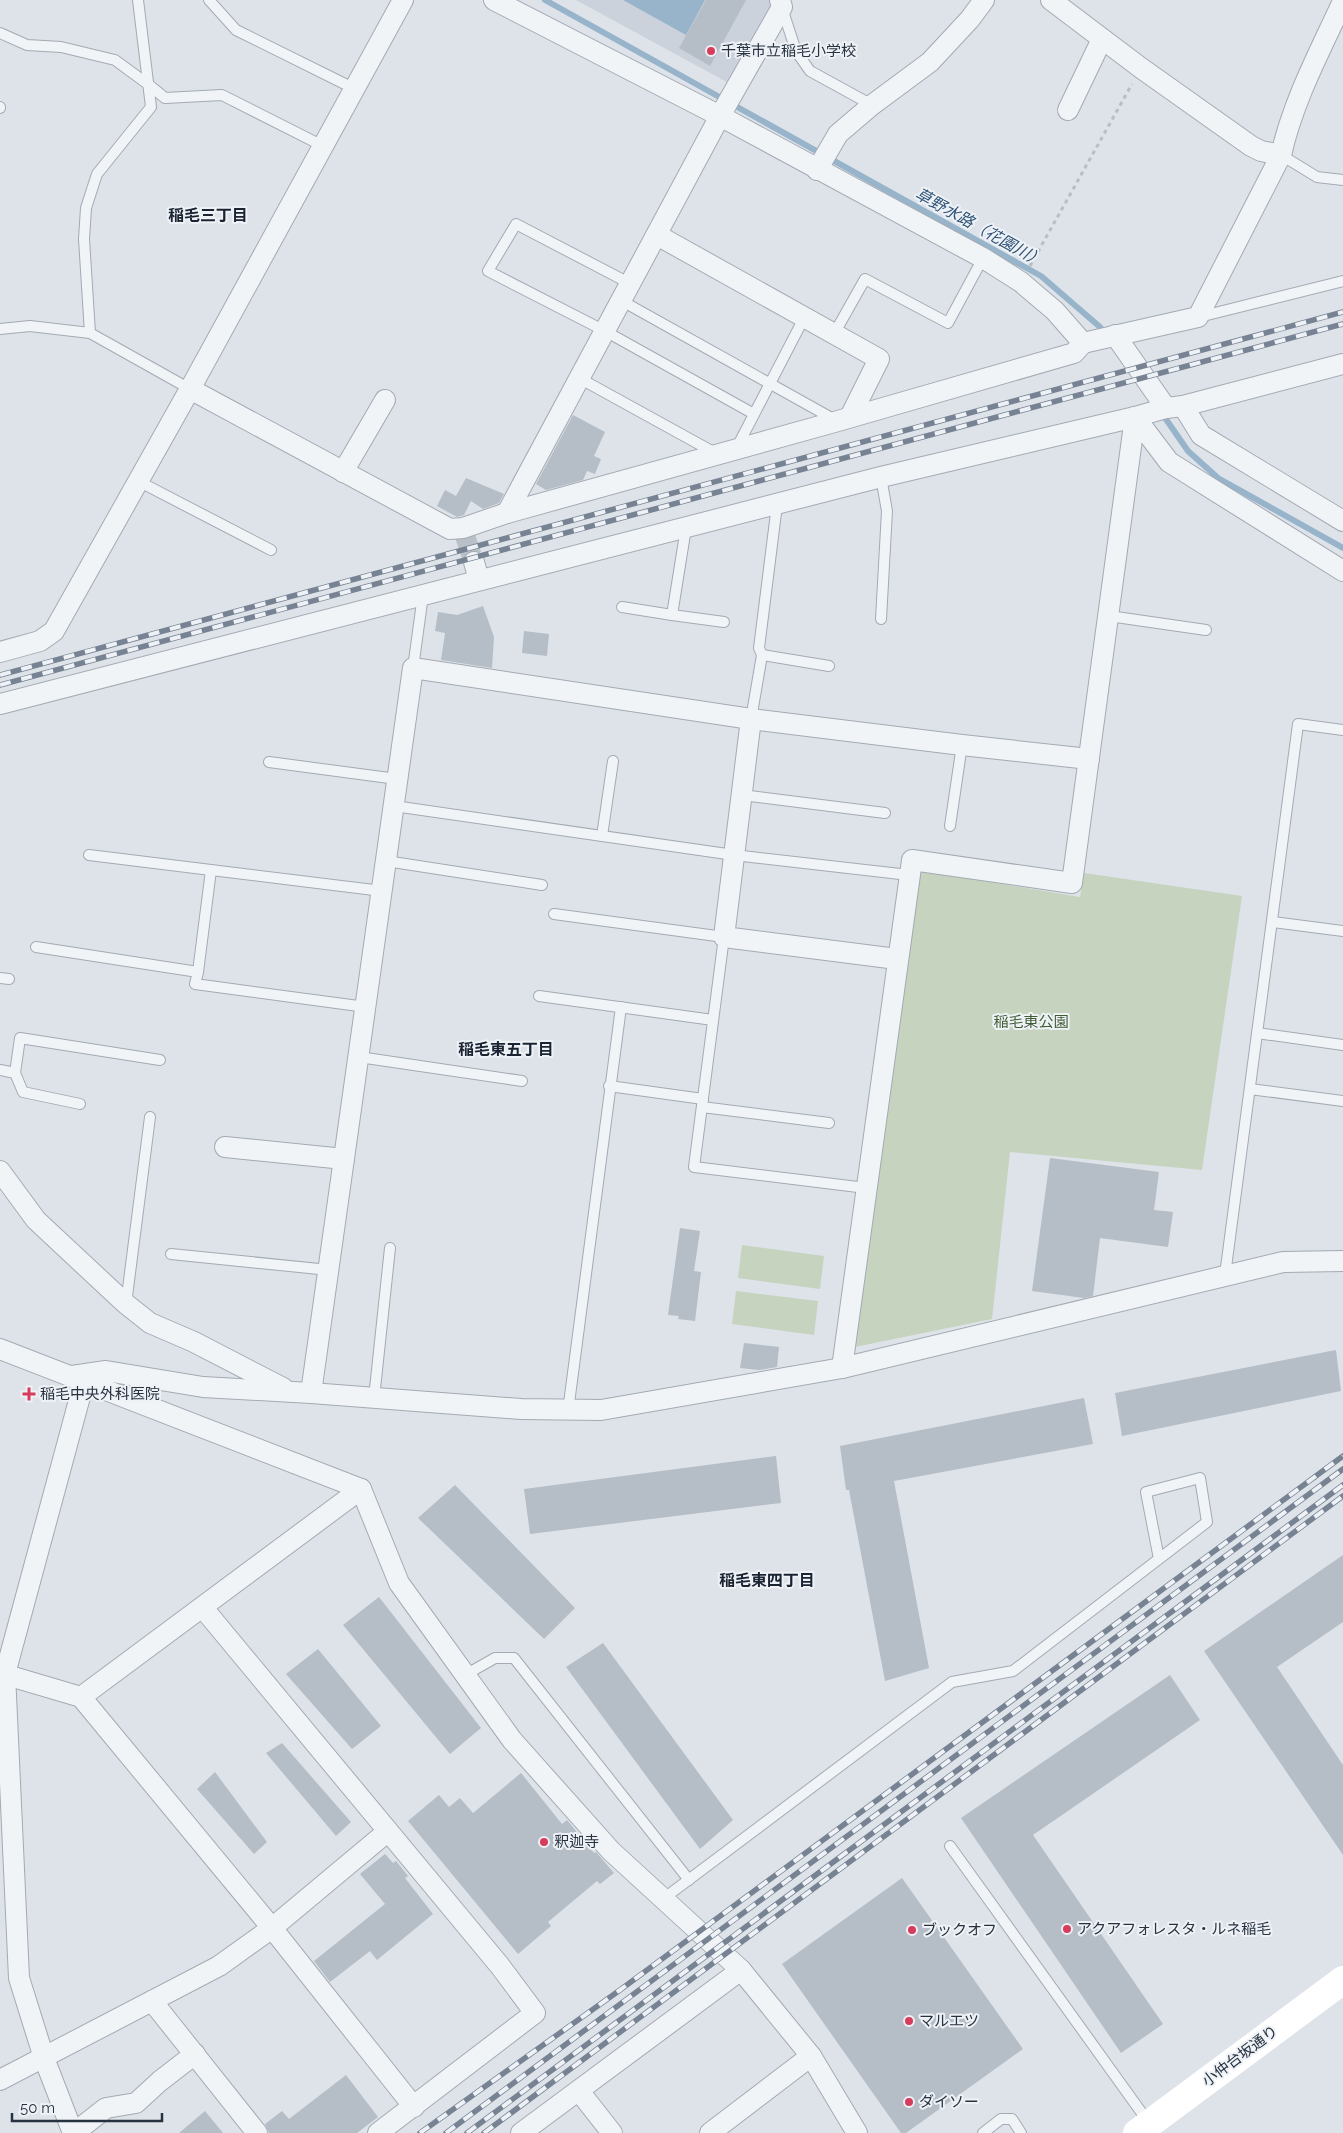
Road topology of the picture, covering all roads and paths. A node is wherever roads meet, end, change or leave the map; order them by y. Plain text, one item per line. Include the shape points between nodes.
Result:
1 (138, 0) edge
2 (209, 0) edge
3 (403, 0) edge
4 (494, 0) edge
5 (984, 0) edge
6 (1051, 0) edge
7 (1343, 0) edge
8 (781, 3) edge
9 (0, 33) edge
10 (1102, 39) junction
11 (1141, 68) junction
12 (150, 84) junction
13 (355, 89) junction
14 (872, 105) junction
15 (1068, 110) dead end
16 (720, 116) junction
17 (323, 146) junction
18 (1281, 155) junction
19 (817, 170) junction
20 (1343, 180) edge
21 (657, 235) junction
22 (1035, 257) dead end
23 (983, 258) junction
24 (1343, 281) edge
25 (626, 292) junction
26 (1198, 317) junction
27 (804, 318) junction
28 (0, 329) edge
29 (605, 331) junction
30 (90, 333) junction
31 (834, 334) junction
32 (1115, 336) junction
33 (1084, 343) junction
34 (1343, 364) edge
35 (580, 378) junction
36 (770, 384) junction
37 (190, 389) junction
38 (385, 400) dead end
39 (1175, 407) junction
40 (754, 414) junction
41 (1136, 417) junction
42 (844, 419) junction
43 (727, 452) junction
44 (343, 472) junction
45 (881, 477) junction
46 (138, 481) junction
47 (777, 504) junction
48 (507, 513) junction
49 (1343, 521) edge
50 (686, 528) junction
51 (271, 550) dead end
52 (1343, 570) edge
53 (423, 594) junction
54 (622, 607) dead end
55 (672, 615) junction
56 (1109, 616) junction
57 (881, 619) dead end
58 (724, 622) dead end
59 (1206, 630) dead end
60 (0, 652) edge
61 (762, 655) junction
62 (829, 666) dead end
63 (413, 668) junction
64 (0, 704) edge
65 (751, 719) junction
66 (1343, 730) edge
67 (962, 745) junction
68 (1089, 758) junction
69 (613, 761) dead end
70 (269, 762) dead end
71 (397, 780) junction
72 (742, 796) junction
73 (394, 806) junction
74 (885, 813) dead end
75 (950, 826) dead end
76 (602, 836) junction
77 (88, 855) dead end
78 (734, 855) junction
79 (386, 861) junction
80 (211, 870) junction
81 (909, 875) junction
82 (542, 885) dead end
83 (382, 890) junction
84 (554, 914) dead end
85 (1273, 922) junction
86 (1343, 932) edge
87 (724, 937) junction
88 (36, 948) dead end
89 (897, 960) junction
90 (198, 972) junction
91 (539, 996) dead end
92 (620, 1007) junction
93 (366, 1008) junction
94 (713, 1020) junction
95 (1257, 1033) junction
96 (1343, 1045) edge
97 (359, 1057) junction
98 (160, 1060) dead end
99 (0, 1070) edge
100 (15, 1073) junction
101 (522, 1080) dead end
102 (609, 1086) junction
103 (1250, 1089) junction
104 (1343, 1102) edge
105 (702, 1103) junction
106 (80, 1104) dead end
107 (150, 1117) dead end
108 (829, 1123) dead end
109 (225, 1147) dead end
110 (344, 1159) junction
111 (0, 1171) edge
112 (866, 1188) junction
113 (390, 1248) dead end
114 (171, 1254) dead end
115 (1343, 1261) edge
116 (328, 1270) junction
117 (1226, 1275) junction
118 (126, 1304) junction
119 (0, 1349) edge
120 (842, 1368) junction
121 (78, 1379) junction
122 (291, 1392) junction
123 (311, 1393) junction
124 (374, 1398) junction
125 (568, 1411) junction
126 (361, 1489) junction
127 (1159, 1559) junction
128 (203, 1608) junction
129 (2, 1673) edge
130 (465, 1675) junction
131 (81, 1698) junction
132 (388, 1832) junction
133 (950, 1846) dead end
134 (689, 1880) junction
135 (663, 1899) junction
136 (272, 1928) junction
137 (741, 1970) junction
138 (1343, 1980) edge
139 (152, 2001) junction
140 (195, 2054) junction
141 (811, 2056) junction
142 (44, 2058) junction
143 (0, 2080) edge
144 (579, 2091) junction
145 (414, 2106) junction
146 (1143, 2128) edge
147 (74, 2133) edge
148 (258, 2133) edge
149 (378, 2133) edge
150 (521, 2133) edge
151 (612, 2133) edge
152 (710, 2133) edge
153 (858, 2133) edge
154 (983, 2133) edge
155 (1021, 2133) edge

1 - 12 lane
2 - 13 lane via 236,30
3 - 13 street
4 - 16 street
5 - 14 street via 930,62
6 - 10 street
7 - 18 street via 1287,128
8 - 14 lane via 796,51 810,71
8 - 16 street
9 - 12 lane via 27,45 61,47 115,60
10 - 11 street
10 - 15 street
11 - 18 street via 1251,146
11 - 22 path
12 - 17 lane via 164,98 222,95
12 - 30 lane via 150,107 97,174 86,208 84,239
13 - 17 street
14 - 19 street via 838,134
16 - 19 street
16 - 21 street
17 - 37 street
18 - 20 lane via 1317,177
18 - 26 street
19 - 23 street
21 - 25 street
21 - 27 street
23 - 31 lane via 948,323 865,279
23 - 33 street via 1042,299
24 - 26 lane
25 - 29 street
25 - 29 lane via 516,224 488,271
25 - 36 lane
26 - 32 street
27 - 31 street
27 - 36 lane
28 - 30 lane via 30,326
29 - 35 street
29 - 40 lane
30 - 37 lane
31 - 42 street via 879,359
32 - 33 street
32 - 39 street
33 - 42 street via 1074,353
34 - 39 street
35 - 43 lane
35 - 48 street
36 - 40 lane
36 - 42 lane
37 - 44 street
37 - 46 street
38 - 44 street
39 - 41 street
39 - 49 street via 1201,435
40 - 43 lane
41 - 45 street
41 - 52 street via 1169,462
41 - 56 street
42 - 43 street
43 - 48 street
44 - 48 street via 450,529 464,532
45 - 47 street
45 - 57 lane via 887,511
46 - 51 lane
46 - 60 street via 54,631 40,641
47 - 50 street
47 - 61 lane via 759,648
50 - 53 street via 476,571
50 - 55 lane
53 - 63 lane
53 - 64 street
54 - 55 lane
55 - 58 lane
56 - 59 lane
56 - 68 street
61 - 62 lane
61 - 65 lane
63 - 65 street
63 - 71 street
65 - 67 street
65 - 72 street
66 - 85 lane via 1298,724
67 - 68 street
67 - 75 lane
68 - 81 street via 1072,883 912,860
69 - 76 lane
70 - 71 lane
71 - 73 street
72 - 74 lane
72 - 78 street
73 - 76 lane
73 - 79 street
76 - 78 lane
77 - 80 lane
78 - 81 lane
78 - 87 street
79 - 82 lane
79 - 83 street
80 - 83 lane
80 - 90 lane
81 - 89 street
83 - 93 street
84 - 87 lane
85 - 86 lane
85 - 95 lane
87 - 89 street
87 - 94 lane
88 - 90 lane
89 - 112 street
90 - 93 lane via 195,984
91 - 92 lane
92 - 94 lane
92 - 102 lane
93 - 97 street
94 - 105 lane
95 - 96 lane
95 - 103 lane
97 - 101 lane
97 - 110 street
98 - 100 lane via 20,1038
99 - 100 lane
100 - 106 lane via 23,1092
102 - 105 lane
102 - 125 lane
103 - 104 lane
103 - 117 lane
105 - 108 lane
105 - 112 lane via 694,1167
107 - 118 lane
109 - 110 street
110 - 116 street
111 - 118 street via 36,1220
112 - 120 street
113 - 124 lane
114 - 116 lane
115 - 117 street via 1283,1262
116 - 123 street
117 - 120 street
118 - 122 street via 150,1323
119 - 121 street
120 - 125 street via 601,1410
121 - 122 street via 106,1372 203,1387
121 - 126 street
121 - 129 street
122 - 123 street
123 - 124 street
124 - 125 street
126 - 128 street
126 - 130 street via 398,1583
127 - 127 lane via 1207,1522 1200,1478 1146,1492
127 - 134 lane via 1014,1671 952,1682
128 - 131 street
128 - 132 street
129 - 131 street
129 - 142 street via 19,1978
130 - 134 lane via 495,1658 514,1658
130 - 135 street via 519,1748 611,1851
131 - 136 street
132 - 136 street
132 - 145 street via 535,2013
133 - 146 lane
134 - 135 lane
135 - 137 street
136 - 139 street via 218,1966
136 - 145 street
137 - 141 street
137 - 144 street
138 - 146 street, 小仲台坂通り
139 - 140 street
139 - 142 street
140 - 147 street via 136,2103 106,2108
140 - 148 street
141 - 152 street
141 - 153 street
142 - 143 street
142 - 147 street
144 - 150 street
144 - 151 street
145 - 149 street
154 - 155 lane via 1002,2119 1012,2119

